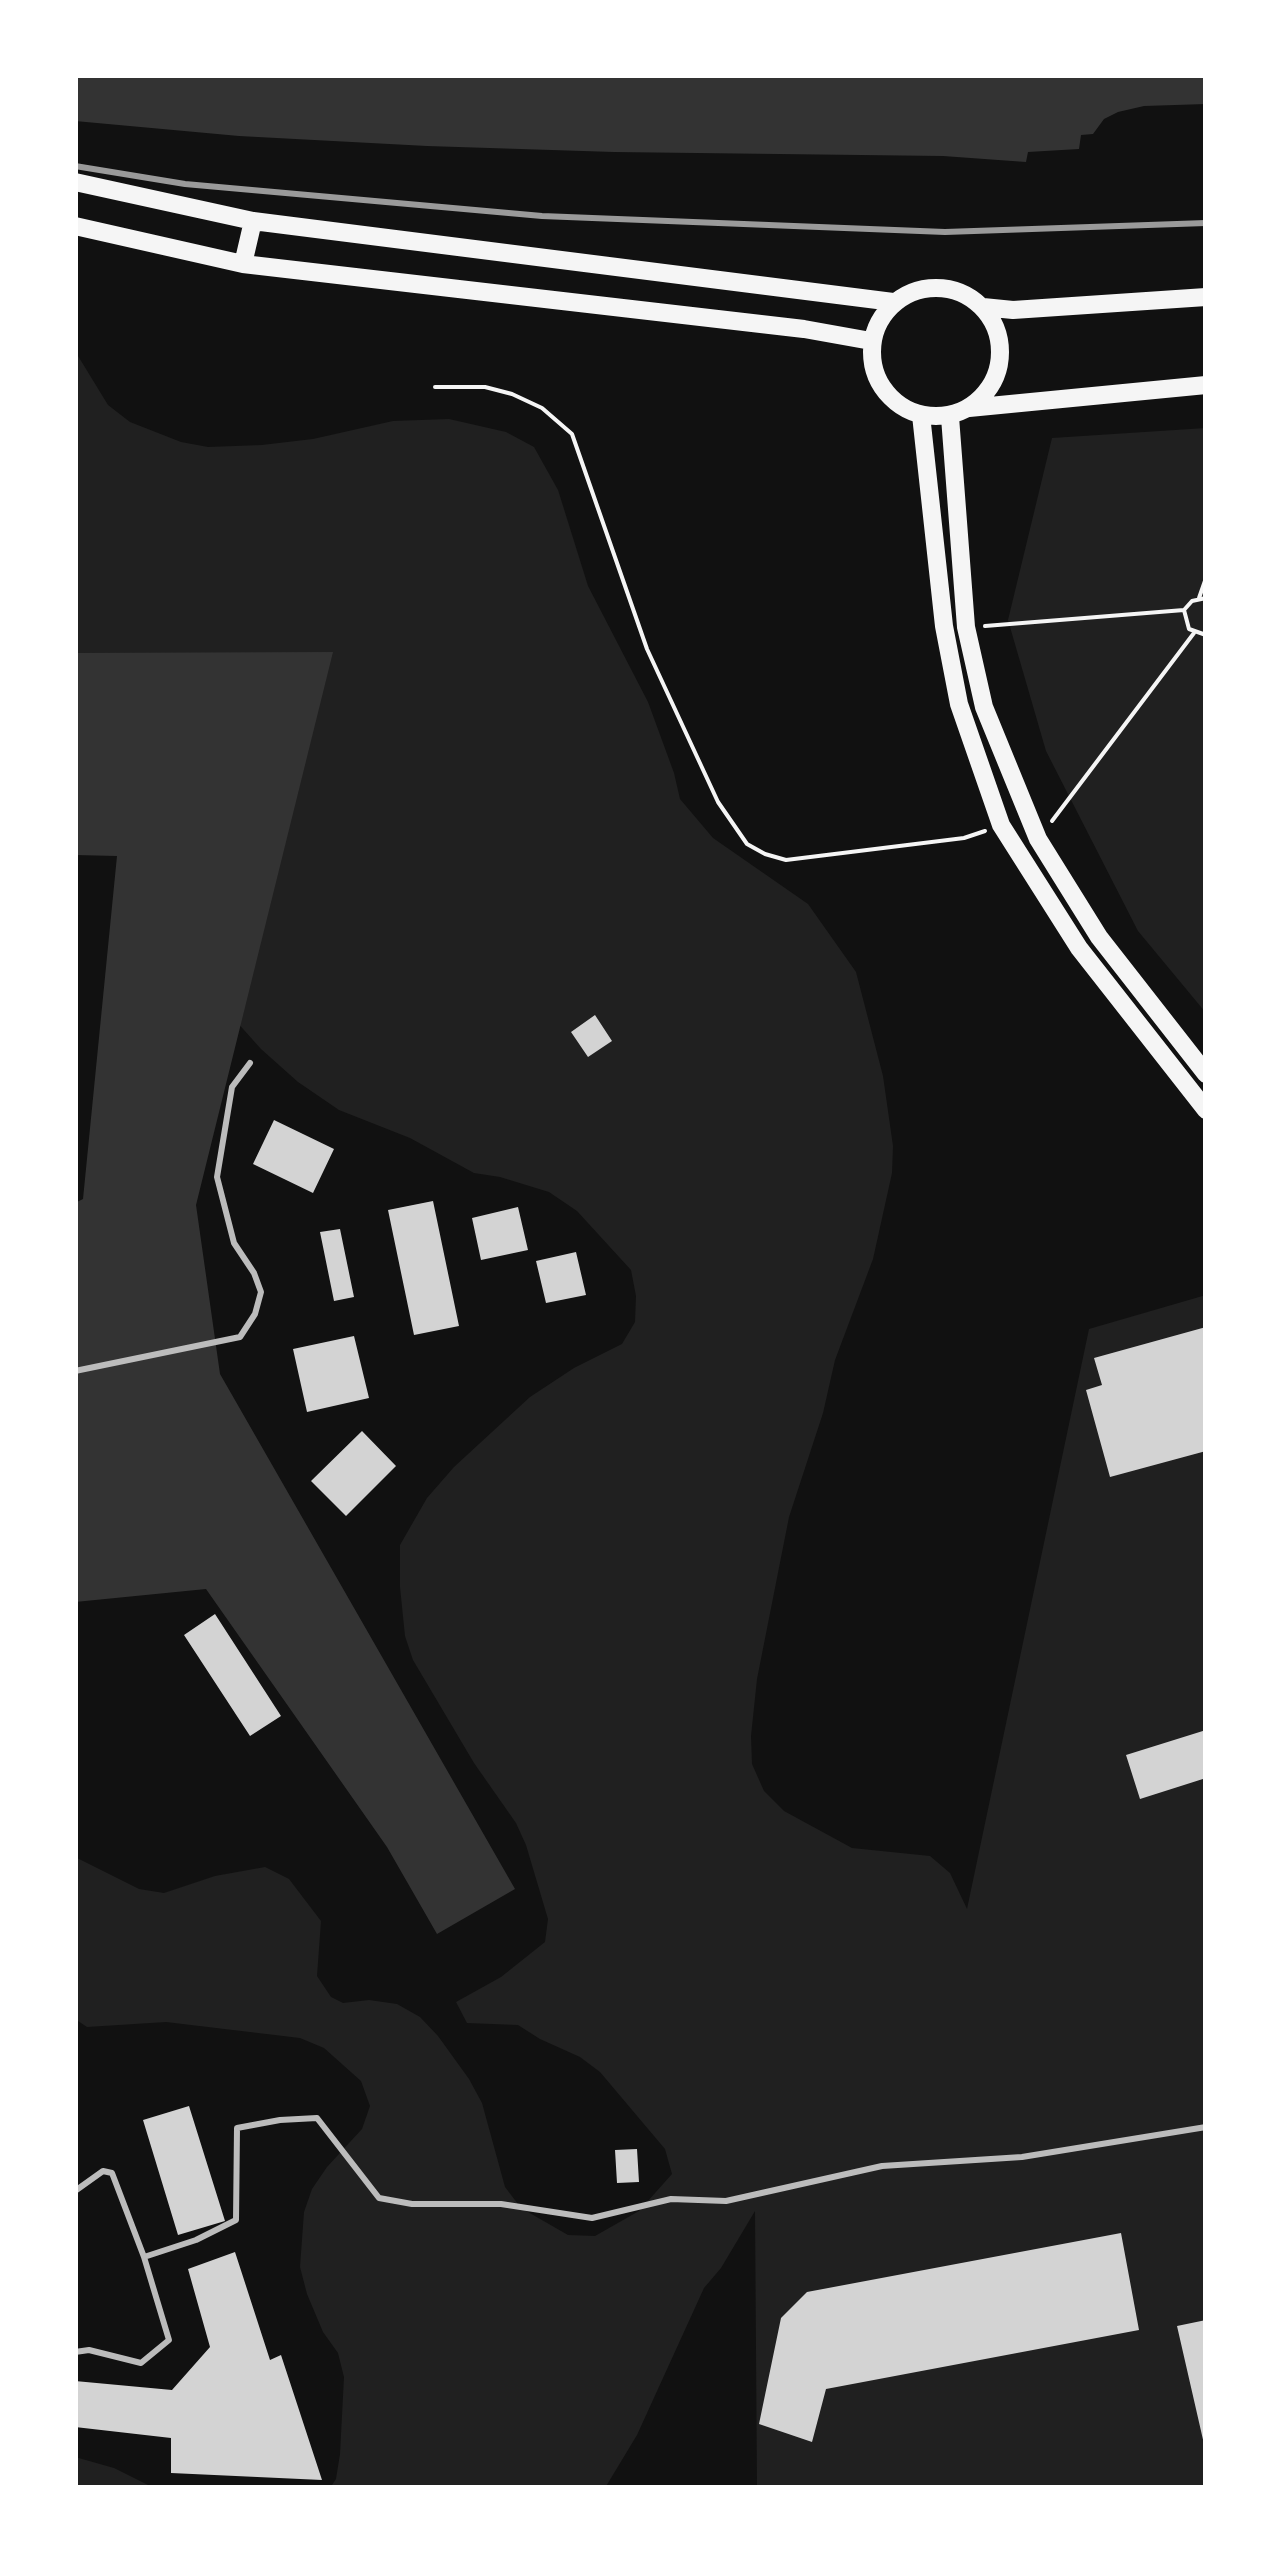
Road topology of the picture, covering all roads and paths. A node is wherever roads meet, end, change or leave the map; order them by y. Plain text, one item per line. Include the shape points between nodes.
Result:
1 (75, 182) edge
2 (253, 222) junction
3 (75, 226) edge
4 (242, 264) junction
5 (1206, 297) edge
6 (893, 302) junction
7 (983, 307) junction
8 (871, 341) junction
9 (1206, 385) edge
10 (435, 387) dead end
11 (968, 408) junction
12 (920, 415) junction
13 (950, 416) junction
14 (1206, 578) edge
15 (1202, 598) edge
16 (1184, 610) junction
17 (966, 627) junction
18 (1194, 633) junction
19 (1206, 635) edge
20 (1001, 825) junction
21 (1038, 839) junction
22 (250, 1063) dead end
23 (1206, 1074) edge
24 (1206, 1110) edge
25 (75, 1370) edge
26 (1206, 2127) edge
27 (75, 2191) edge
28 (144, 2258) junction
29 (75, 2352) edge

1 - 2 main road
2 - 4 main road
2 - 6 main road
3 - 4 main road
4 - 8 main road
5 - 7 main road
6 - 7 main road via 922,288 955,290
6 - 8 main road
7 - 11 main road via 1000,342 1000,362 984,396
8 - 12 main road via 877,379 903,408
9 - 11 main road
10 - 20 path via 512,394 572,434 648,649 718,802 747,844 786,860 964,838
11 - 13 main road
12 - 13 main road
12 - 20 main road via 959,704
13 - 17 main road
14 - 15 path
15 - 16 path
16 - 17 path
16 - 18 path
17 - 21 main road via 984,707
18 - 19 path
18 - 21 path
20 - 24 main road via 1078,948
21 - 23 main road via 1099,937
22 - 25 lane via 232,1087 217,1177 234,1243 260,1292 256,1314 240,1337
26 - 28 lane via 1022,2158 882,2166 726,2201 671,2198 592,2218 500,2204 379,2198 316,2118 280,2120 237,2128 236,2220
27 - 28 lane via 103,2171 112,2174
28 - 29 lane via 169,2340 141,2364

